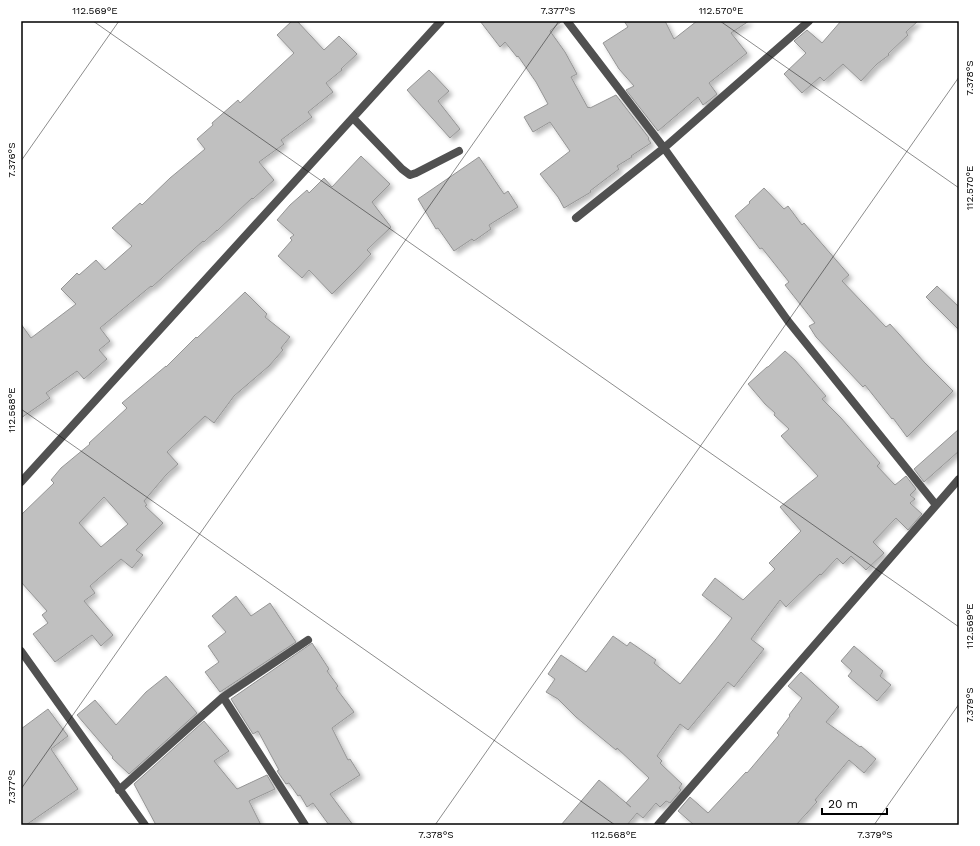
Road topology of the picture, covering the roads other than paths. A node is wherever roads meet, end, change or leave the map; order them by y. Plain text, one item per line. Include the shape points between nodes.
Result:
1 (441, 21) edge
2 (567, 21) edge
3 (809, 21) edge
4 (352, 118) junction
5 (664, 148) junction
6 (459, 151) dead end
7 (576, 218) dead end
8 (959, 479) edge
9 (21, 482) edge
10 (936, 505) junction
11 (308, 640) dead end
12 (21, 651) edge
13 (224, 697) junction
14 (119, 790) junction
15 (145, 825) edge
16 (305, 825) edge
17 (658, 825) edge

1 - 4 street
2 - 5 street
3 - 5 street
4 - 6 street via 410,175
4 - 9 street
5 - 7 street
5 - 10 street via 788,321
8 - 10 street
10 - 17 street
11 - 13 street
12 - 14 street
13 - 14 street
13 - 16 street
14 - 15 street

